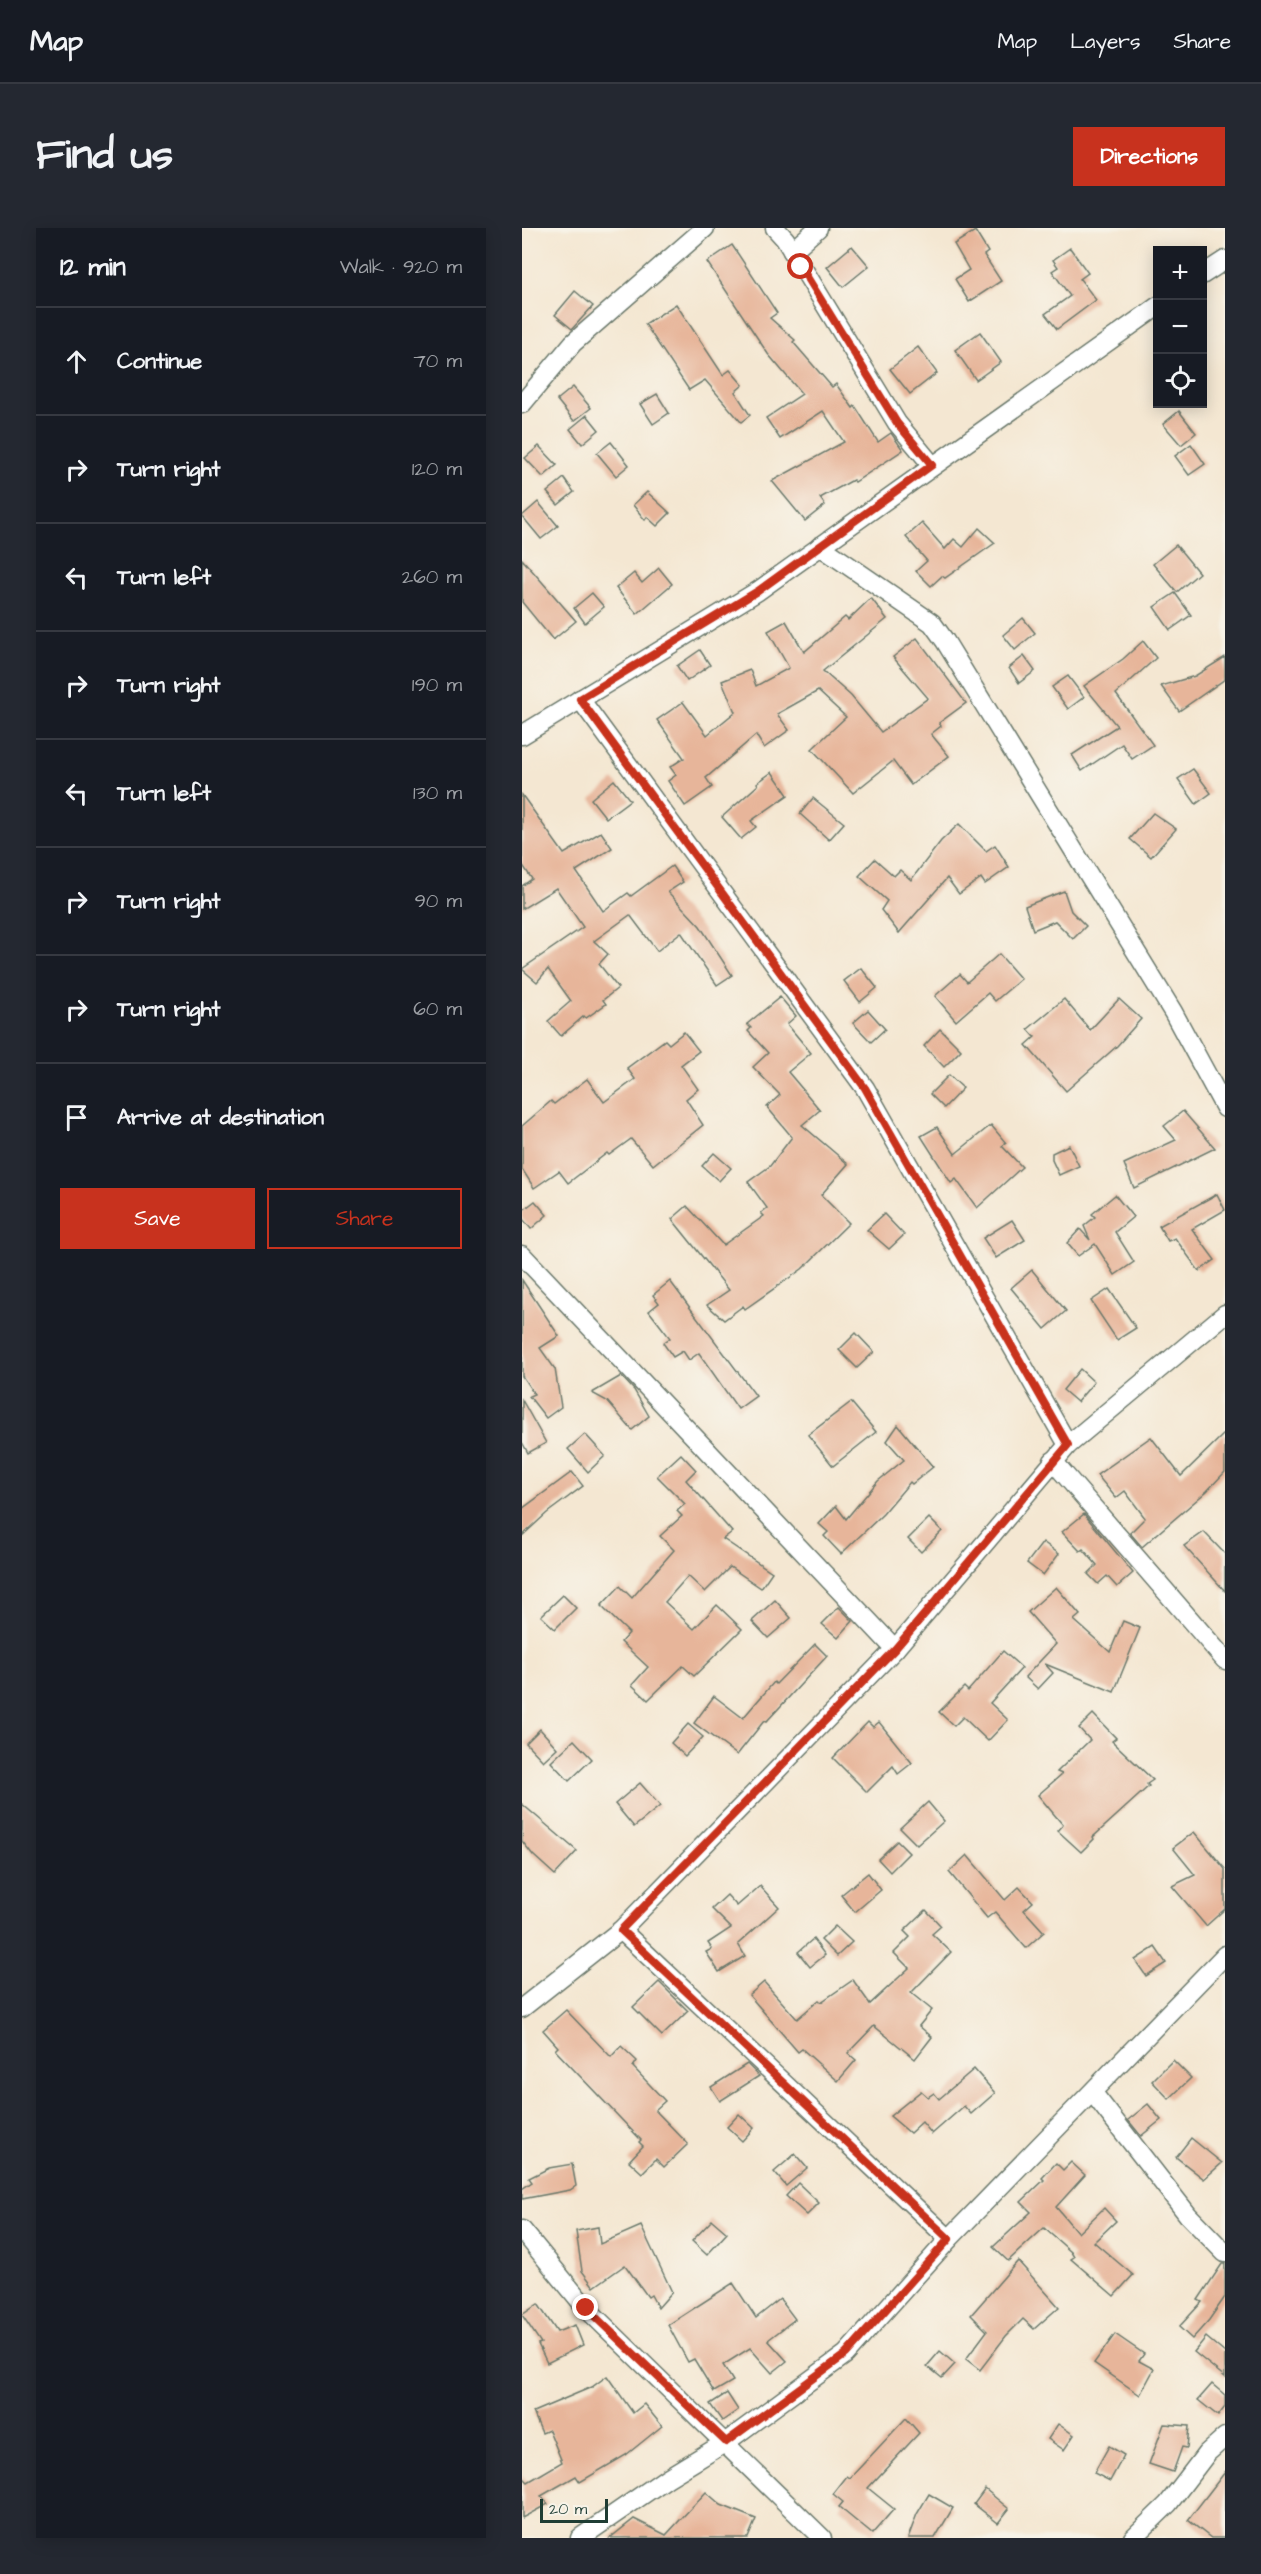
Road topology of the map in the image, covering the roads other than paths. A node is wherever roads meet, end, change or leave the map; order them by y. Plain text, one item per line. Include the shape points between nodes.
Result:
1 (705, 228) edge
2 (775, 228) edge
3 (818, 228) edge
4 (792, 251) junction
5 (1225, 260) edge
6 (1207, 272) edge
7 (1153, 310) edge
8 (524, 396) edge
9 (932, 465) junction
10 (820, 546) junction
11 (580, 699) junction
12 (522, 735) edge
13 (1225, 1108) edge
14 (522, 1255) edge
15 (1225, 1314) edge
16 (1068, 1445) junction
17 (1053, 1461) junction
18 (895, 1649) junction
19 (1225, 1660) edge
20 (621, 1930) junction
21 (1225, 1955) edge
22 (522, 2008) edge
23 (1093, 2093) junction
24 (522, 2230) edge
25 (949, 2239) junction
26 (1225, 2253) edge
27 (1225, 2437) edge
28 (726, 2442) junction
29 (580, 2538) edge
30 (822, 2538) edge
31 (1133, 2538) edge

1 - 8 street via 573,343
2 - 4 street
3 - 4 street
4 - 9 street via 897,423
5 - 6 street
7 - 9 street
9 - 10 street
10 - 11 street via 758,591
10 - 13 street via 932,623 945,641 1173,1012
11 - 12 street
11 - 16 street via 865,1088
14 - 18 street
15 - 16 street
16 - 17 street
17 - 18 street
17 - 19 street
18 - 20 street
20 - 22 street
20 - 25 street
21 - 23 street
23 - 25 street
23 - 26 street via 1188,2215
24 - 28 street via 586,2308
25 - 28 street via 846,2354
27 - 31 street
28 - 29 street
28 - 30 street

